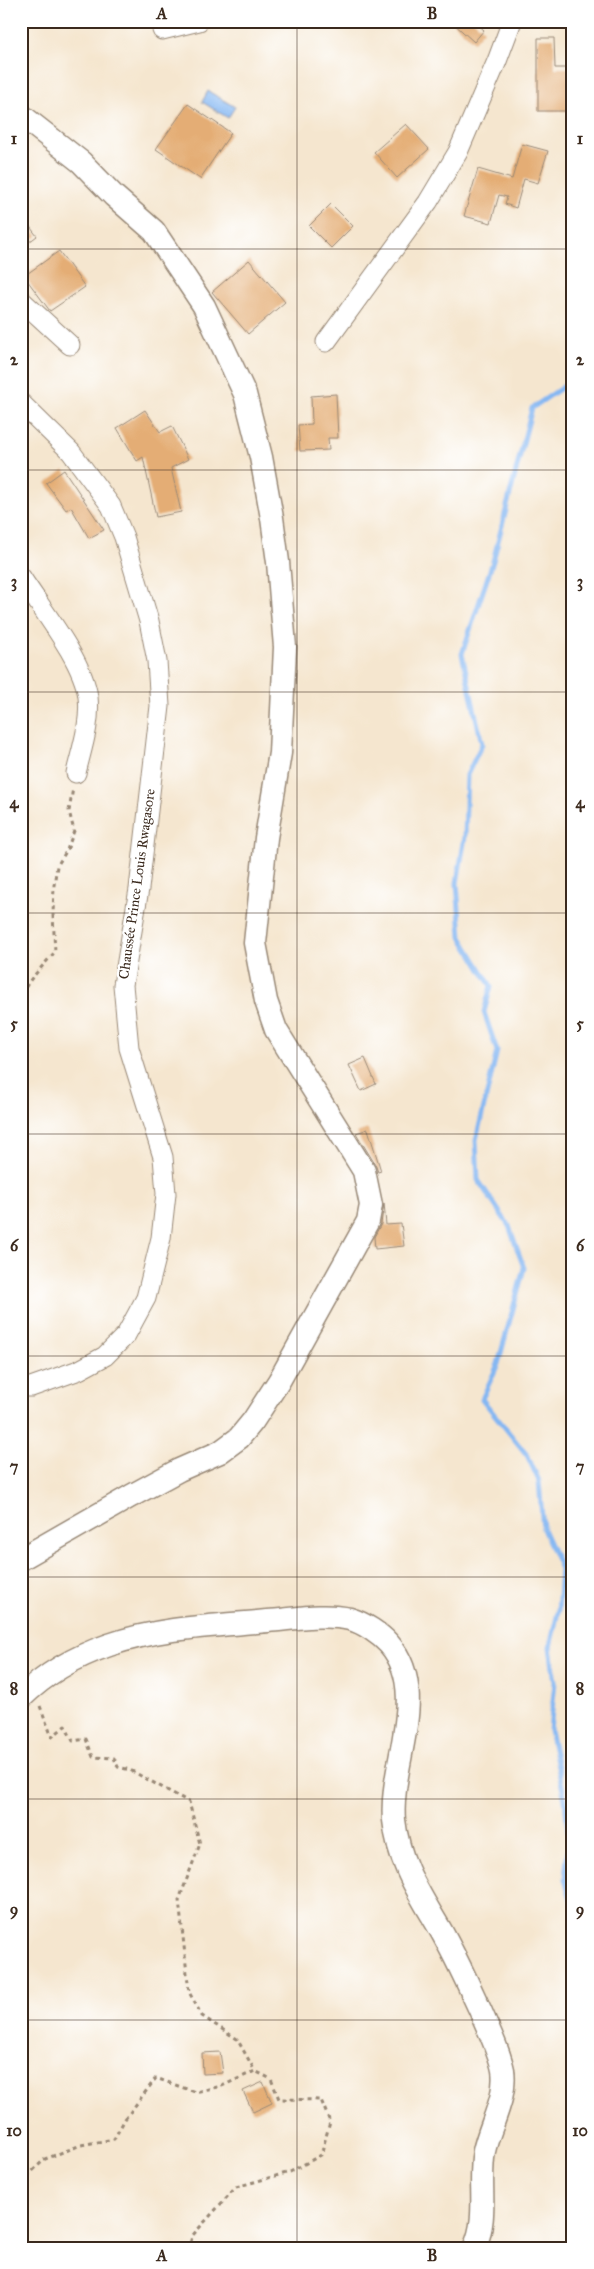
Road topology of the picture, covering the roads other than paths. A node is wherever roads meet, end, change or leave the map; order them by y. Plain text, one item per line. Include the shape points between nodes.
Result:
1 (199, 21) edge
2 (512, 21) edge
3 (162, 30) dead end
4 (21, 115) edge
5 (21, 300) edge
6 (326, 342) dead end
7 (70, 345) dead end
8 (21, 403) edge
9 (21, 578) edge
10 (76, 773) road end
11 (21, 1387) edge
12 (21, 1559) edge
13 (26, 1693) edge
14 (474, 2248) edge

1 - 3 street
2 - 6 street via 458,152 428,202
4 - 12 street via 81,162 154,231 204,306 245,394 272,518 284,647 280,753 254,943 264,993 276,1030 364,1171 371,1205 368,1220 279,1381 238,1438 220,1452 147,1487
5 - 7 street
8 - 11 street, Chaussée Prince Louis Rwagasore via 71,452 111,506 124,537 149,621 157,661 160,706 139,889 123,985 129,1048 163,1157 166,1194 161,1238 146,1298 126,1335 105,1356 79,1370 31,1387
9 - 10 street via 84,676 88,699 87,727
13 - 14 street via 76,1659 109,1645 168,1629 318,1617 351,1619 388,1643 401,1661 408,1684 395,1790 398,1846 406,1870 471,1989 494,2040 503,2072 502,2096 484,2151 482,2221

